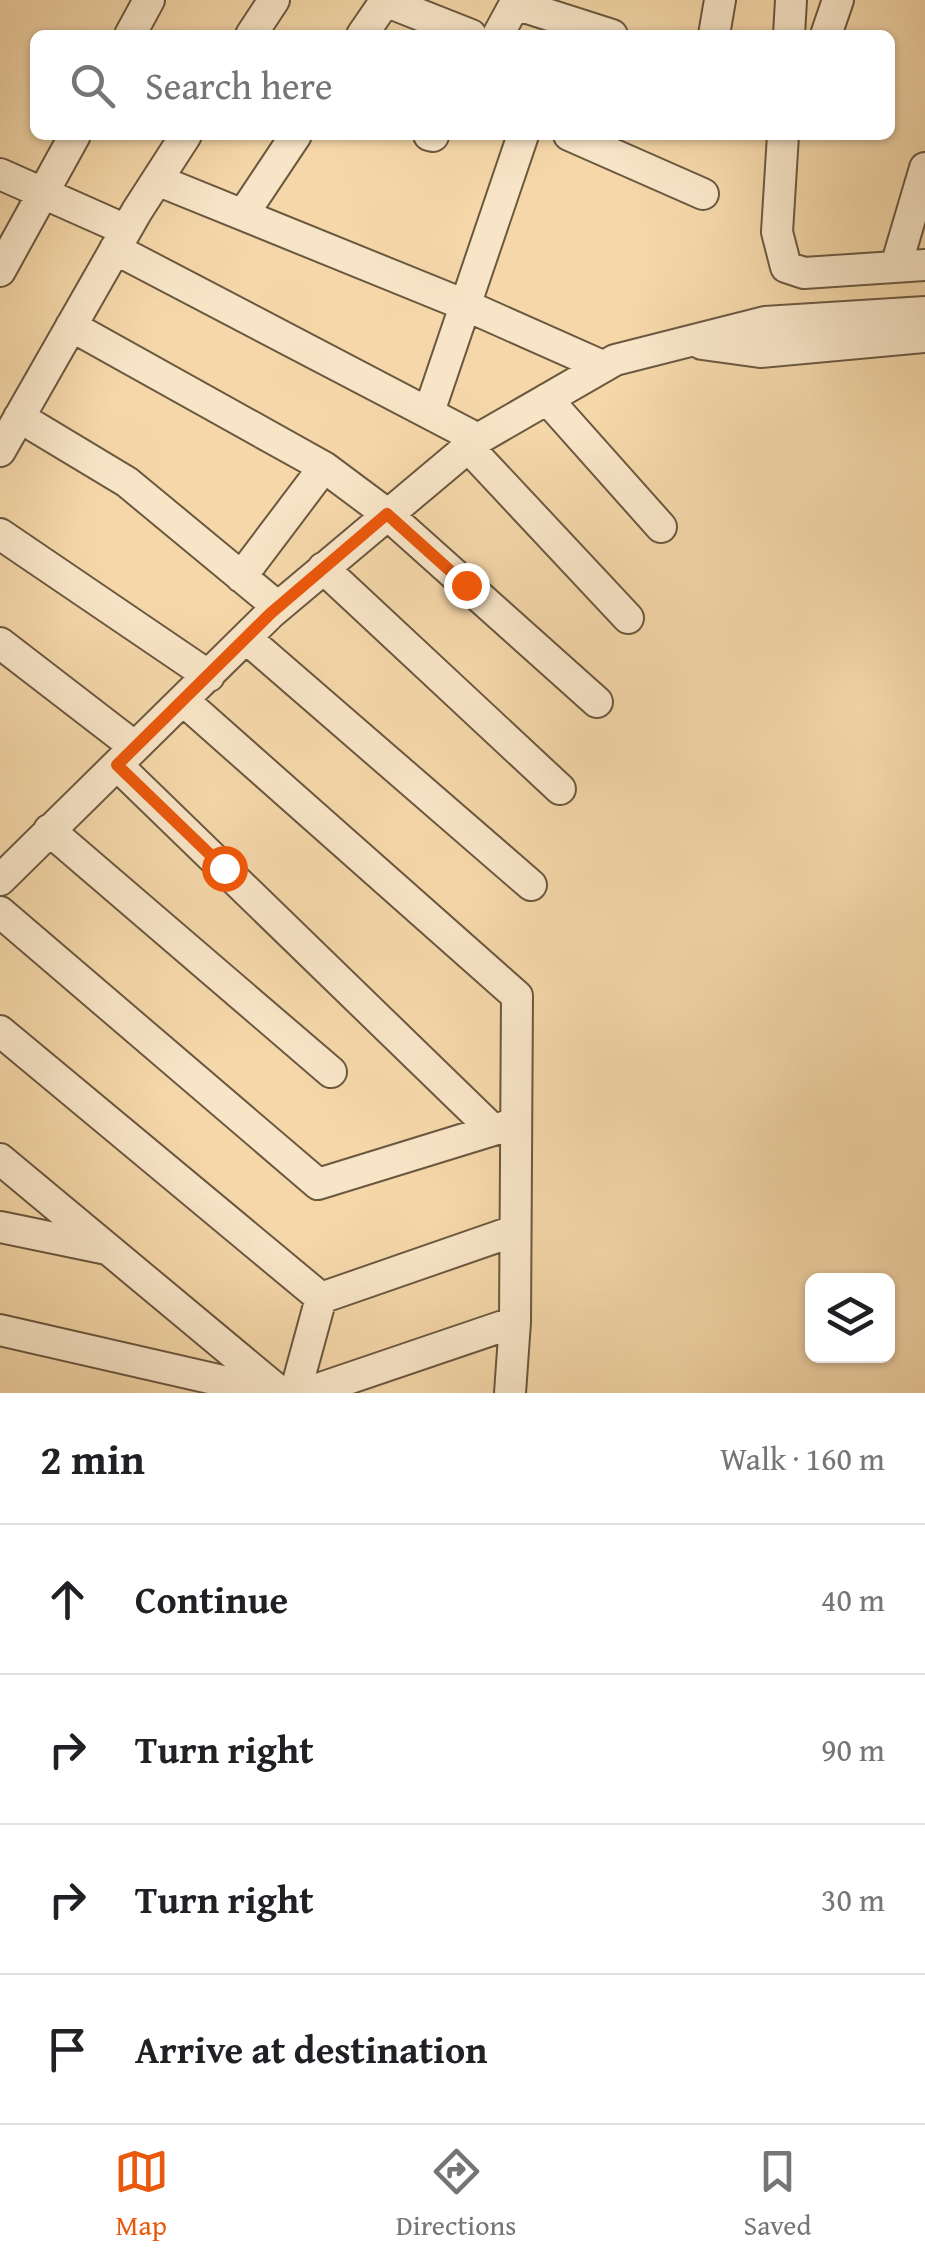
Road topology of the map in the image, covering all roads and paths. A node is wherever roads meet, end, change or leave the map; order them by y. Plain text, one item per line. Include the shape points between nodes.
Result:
1 (149, 0) edge
2 (272, 0) edge
3 (385, 0) edge
4 (720, 0) edge
5 (791, 0) edge
6 (838, 0) edge
7 (516, 2) edge
8 (133, 30) edge
9 (254, 30) edge
10 (365, 30) edge
11 (459, 30) edge
12 (501, 30) edge
13 (597, 30) edge
14 (715, 30) edge
15 (789, 30) edge
16 (828, 30) edge
17 (72, 140) edge
18 (183, 140) edge
19 (293, 140) edge
20 (521, 140) edge
21 (580, 140) edge
22 (783, 140) edge
23 (791, 140) edge
24 (925, 168) edge
25 (781, 170) junction
26 (0, 174) edge
27 (157, 180) junction
28 (43, 193) junction
29 (703, 194) dead end
30 (244, 212) junction
31 (120, 240) junction
32 (910, 266) edge
33 (0, 271) edge
34 (465, 304) junction
35 (925, 312) edge
36 (71, 326) junction
37 (925, 337) edge
38 (689, 342) junction
39 (600, 365) junction
40 (548, 399) junction
41 (429, 412) junction
42 (20, 417) junction
43 (472, 442) junction
44 (0, 451) edge
45 (324, 467) junction
46 (387, 514) junction
47 (661, 527) dead end
48 (0, 534) edge
49 (323, 568) junction
50 (241, 576) junction
51 (278, 607) junction
52 (628, 618) dead end
53 (246, 638) junction
54 (0, 643) edge
55 (209, 676) junction
56 (184, 700) junction
57 (596, 702) dead end
58 (126, 756) junction
59 (560, 789) dead end
60 (49, 830) junction
61 (0, 880) edge
62 (531, 885) dead end
63 (0, 912) edge
64 (0, 1031) edge
65 (331, 1072) dead end
66 (503, 1125) junction
67 (0, 1158) edge
68 (0, 1227) edge
69 (514, 1231) junction
70 (110, 1250) junction
71 (321, 1298) junction
72 (515, 1322) junction
73 (0, 1330) edge
74 (278, 1393) edge
75 (295, 1393) edge
76 (306, 1393) edge
77 (510, 1393) edge

1 - 8 street
2 - 9 street
3 - 10 street
3 - 11 street
4 - 14 street
5 - 15 street
6 - 16 street
7 - 12 street
7 - 13 street
17 - 28 street
18 - 27 street
19 - 30 street
20 - 34 street
21 - 29 street
22 - 25 street
23 - 25 street
24 - 32 street
25 - 32 street via 778,232 786,268 804,273
26 - 28 street
27 - 30 street
27 - 31 street
28 - 31 street
28 - 33 street
30 - 34 street
31 - 36 street
31 - 41 street
34 - 39 street
34 - 41 street
35 - 38 street via 764,322
36 - 42 street
36 - 45 street
37 - 38 street via 760,352
38 - 39 street
39 - 40 street
40 - 43 street
40 - 47 street
41 - 43 street
42 - 44 street
42 - 50 street via 127,482
43 - 46 street
43 - 52 street
45 - 46 street
45 - 50 street
46 - 49 street
46 - 57 street
48 - 55 street
49 - 51 street
49 - 59 street
50 - 51 street
51 - 53 street
53 - 55 street
53 - 62 street
54 - 58 street
55 - 56 street
56 - 58 street
56 - 66 street via 517,996
58 - 60 street
58 - 66 street
60 - 61 street
60 - 65 street
63 - 66 street via 318,1184
64 - 71 street
66 - 69 street
67 - 70 street
68 - 70 street
69 - 71 street
69 - 72 street
70 - 74 street
71 - 75 street
72 - 76 street
72 - 77 street
73 - 74 street

